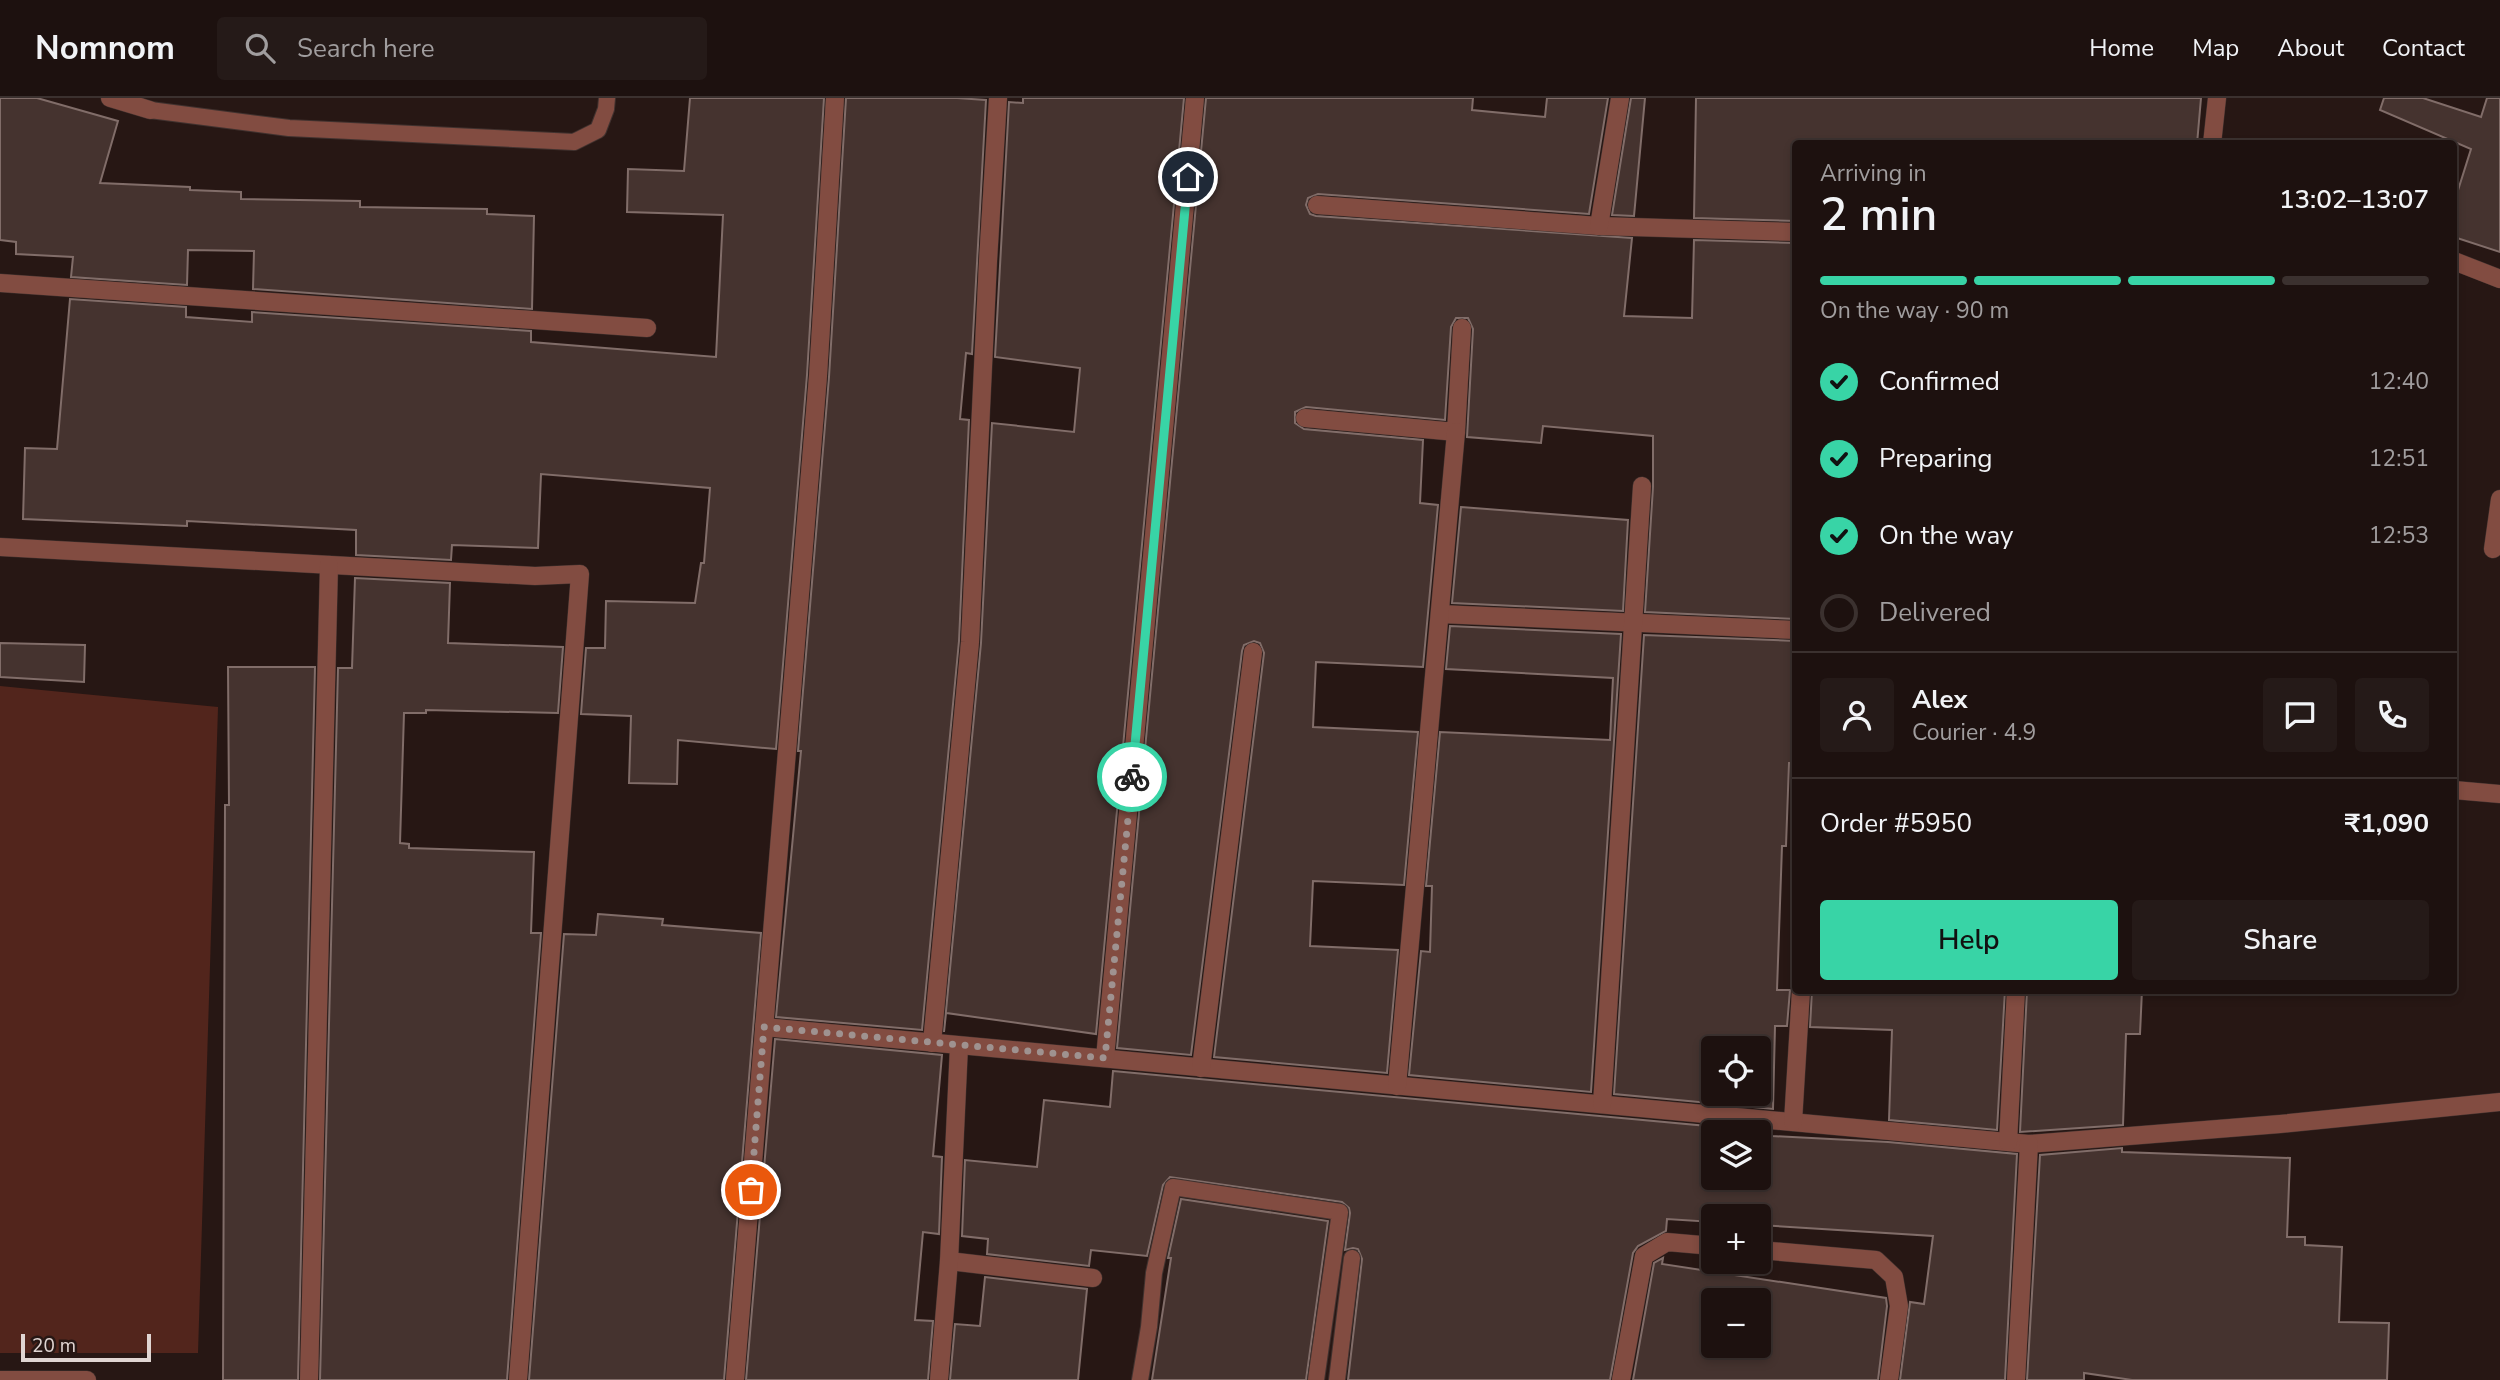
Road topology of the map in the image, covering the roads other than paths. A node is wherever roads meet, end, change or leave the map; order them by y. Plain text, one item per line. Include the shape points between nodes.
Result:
1 (110, 98) edge
2 (607, 98) edge
3 (835, 98) edge
4 (999, 98) edge
5 (1195, 98) edge
6 (1620, 98) edge
7 (2217, 98) edge
8 (150, 110) joint
9 (2212, 140) edge
10 (1317, 205) dead end
11 (1599, 226) junction
12 (1792, 232) edge
13 (2457, 262) edge
14 (2500, 279) edge
15 (0, 283) edge
16 (648, 328) dead end
17 (1462, 328) dead end
18 (1305, 418) dead end
19 (1456, 432) junction
20 (1642, 486) dead end
21 (2500, 499) edge
22 (0, 547) edge
23 (2493, 549) dead end
24 (329, 565) junction
25 (1440, 614) junction
26 (1633, 622) junction
27 (1792, 630) edge
28 (1253, 652) dead end
29 (2457, 790) edge
30 (2500, 794) edge
31 (1801, 994) edge
32 (2016, 994) edge
33 (764, 1027) junction
34 (932, 1043) junction
35 (959, 1046) junction
36 (1105, 1058) junction
37 (1201, 1068) junction
38 (1397, 1086) junction
39 (2500, 1102) edge
40 (1602, 1104) junction
41 (1793, 1122) junction
42 (2008, 1142) junction
43 (2029, 1144) junction
44 (1701, 1245) edge
45 (1771, 1251) edge
46 (1352, 1258) dead end
47 (949, 1261) junction
48 (1093, 1278) dead end
49 (0, 1380) edge
50 (87, 1380) edge
51 (309, 1380) edge
52 (518, 1380) edge
53 (735, 1380) edge
54 (939, 1380) edge
55 (1140, 1380) edge
56 (1316, 1380) edge
57 (1337, 1380) edge
58 (1621, 1380) edge
59 (1889, 1380) edge
60 (2016, 1380) edge

1 - 8 street
2 - 8 lane via 598,130 574,142 289,128
3 - 33 street via 818,376
4 - 34 street via 970,642
5 - 36 street
6 - 11 street
7 - 9 street
10 - 11 street
11 - 12 street
13 - 14 street
15 - 16 street
17 - 19 street
18 - 19 street
19 - 25 street
20 - 26 street
21 - 23 street
22 - 24 street
24 - 51 street
24 - 52 street via 535,576 580,574
25 - 26 street
25 - 38 street
26 - 27 street
26 - 40 street
28 - 37 street
29 - 30 street
31 - 41 street
32 - 42 street
33 - 34 street
33 - 53 street
34 - 35 street
35 - 36 street
35 - 47 street
36 - 37 street
37 - 38 street
38 - 40 street
39 - 43 street
40 - 41 street
41 - 42 street
42 - 43 street
43 - 60 street
44 - 58 street via 1667,1242 1644,1256
45 - 59 street via 1876,1260 1894,1277 1899,1306
46 - 57 lane
47 - 48 street
47 - 54 street
49 - 50 street
55 - 56 lane via 1154,1273 1173,1187 1340,1212

